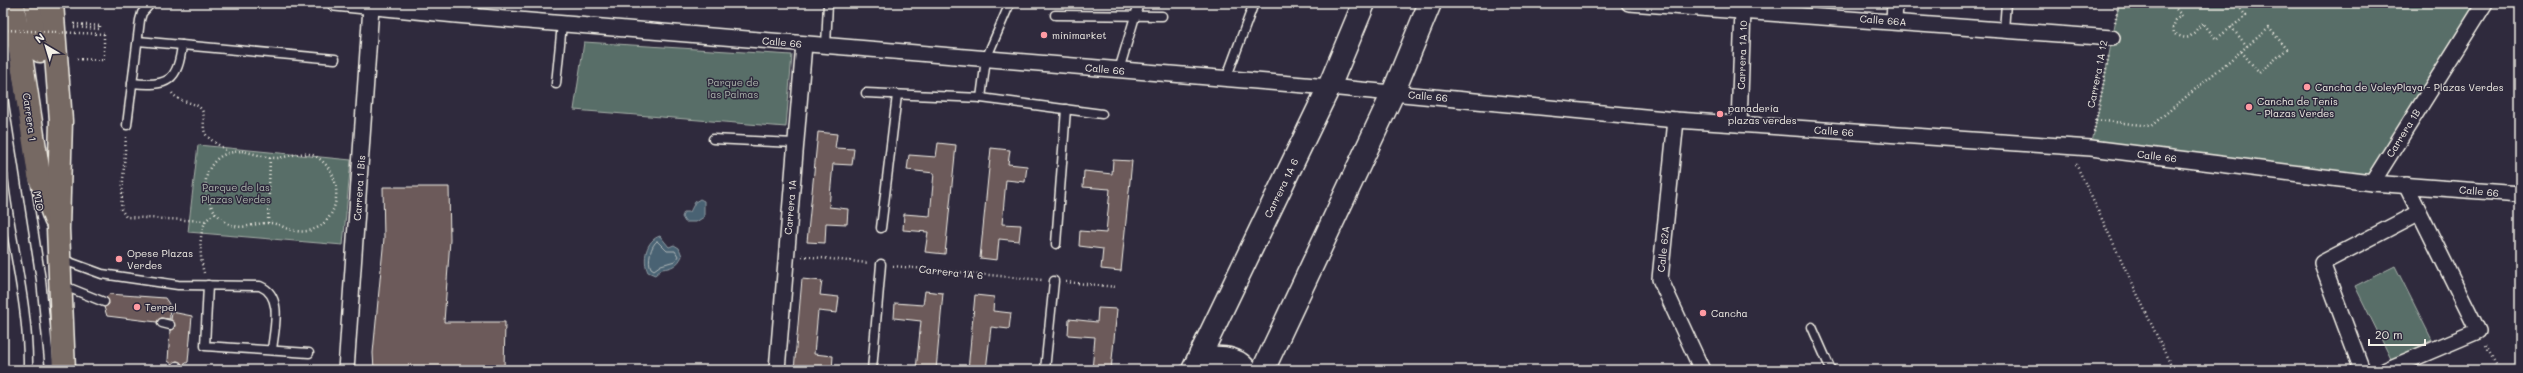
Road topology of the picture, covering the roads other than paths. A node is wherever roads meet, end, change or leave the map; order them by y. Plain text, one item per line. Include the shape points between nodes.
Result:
1 (13, 3) edge
2 (36, 3) edge
3 (52, 3) edge
4 (151, 3) edge
5 (335, 3) edge
6 (828, 3) edge
7 (1010, 3) edge
8 (1139, 3) edge
9 (1254, 3) edge
10 (1364, 3) edge
11 (1430, 3) edge
12 (1629, 3) edge
13 (1895, 3) edge
14 (2006, 3) edge
15 (2485, 3) edge
16 (371, 7) junction
17 (474, 10) edge
18 (1743, 10) junction
19 (1055, 15) dead end
20 (1162, 16) dead end
21 (1134, 17) junction
22 (1894, 21) junction
23 (562, 24) junction
24 (2004, 30) junction
25 (3, 35) edge
26 (2112, 38) road end
27 (138, 41) junction
28 (804, 44) junction
29 (182, 45) junction
30 (826, 46) junction
31 (336, 59) dead end
32 (986, 59) junction
33 (1119, 70) junction
34 (1226, 79) junction
35 (132, 83) junction
36 (556, 84) dead end
37 (1329, 87) junction
38 (1393, 93) junction
39 (866, 94) dead end
40 (898, 95) junction
41 (981, 98) junction
42 (1066, 109) junction
43 (1102, 114) dead end
44 (1676, 120) junction
45 (1739, 124) junction
46 (127, 125) road end
47 (713, 139) dead end
48 (795, 142) junction
49 (3, 175) edge
50 (2372, 182) junction
51 (2406, 185) junction
52 (59, 189) junction
53 (2520, 194) edge
54 (2418, 213) junction
55 (881, 228) dead end
56 (58, 229) junction
57 (1056, 244) dead end
58 (59, 259) junction
59 (881, 264) road end
60 (1054, 281) road end
61 (60, 284) junction
62 (208, 285) junction
63 (104, 302) dead end
64 (162, 323) dead end
65 (170, 325) dead end
66 (1812, 328) dead end
67 (272, 350) junction
68 (309, 353) dead end
69 (1196, 365) edge
70 (28, 370) edge
71 (50, 370) edge
72 (64, 370) edge
73 (346, 370) edge
74 (777, 370) edge
75 (872, 370) edge
76 (1045, 370) edge
77 (1246, 370) edge
78 (1262, 370) edge
79 (1702, 370) edge
80 (1831, 370) edge
81 (2362, 370) edge
82 (2386, 370) edge

1 - 56 main road, Carrera 1 via 39,175
2 - 52 main road via 47,123
3 - 52 main road, Carrera 1 via 61,121
4 - 27 lane via 142,13
5 - 16 street, Calle 66
6 - 30 lane
7 - 32 lane
8 - 21 lane
9 - 34 lane
10 - 37 street, Carrera 1A 6
11 - 38 street
12 - 18 street, Calle 66A
13 - 22 street
14 - 24 lane
15 - 50 street, Carrera 1B
16 - 17 street, Calle 66
16 - 73 street, Carrera 1 Bis
17 - 23 street, Calle 66
18 - 22 street, Calle 66A
18 - 45 street, Carrera 1A 10
19 - 21 lane
20 - 21 lane
21 - 33 lane
22 - 24 street, Calle 66A
23 - 28 street, Calle 66
23 - 36 lane
24 - 26 street, Calle 66A
25 - 71 lane, MIO via 41,280
27 - 29 lane
27 - 35 lane
28 - 30 street, Calle 66
28 - 48 street, Carrera 1A
29 - 31 lane
29 - 35 lane via 180,63 168,81 154,86
30 - 32 street, Calle 66
32 - 33 street, Calle 66
32 - 41 lane
33 - 34 street, Calle 66
34 - 37 street, Calle 66
35 - 46 lane
37 - 38 street, Calle 66
37 - 69 street, Carrera 1A 6
38 - 44 street, Calle 66
38 - 78 street
39 - 40 lane
40 - 41 lane
40 - 55 lane
41 - 42 lane
42 - 43 lane
42 - 57 lane
44 - 45 street, Calle 66
44 - 79 street, Calle 62A via 1660,279
45 - 50 street, Calle 66 via 2091,148
47 - 48 lane
48 - 74 street, Carrera 1A
49 - 70 lane via 21,279 28,336
50 - 51 street, Calle 66
51 - 53 street, Calle 66
51 - 54 street
52 - 56 main road, Carrera 1
54 - 81 street via 2322,263
54 - 82 street via 2478,331
56 - 58 main road, Carrera 1
58 - 61 main road, Carrera 1
58 - 62 lane via 102,274 178,285
59 - 75 lane
60 - 76 lane
61 - 63 lane
61 - 72 main road, Carrera 1
62 - 67 lane via 260,286 268,290 274,298 276,308
62 - 67 lane via 205,346
64 - 65 lane
66 - 80 lane
67 - 68 lane
69 - 77 street via 1222,356 1242,365

